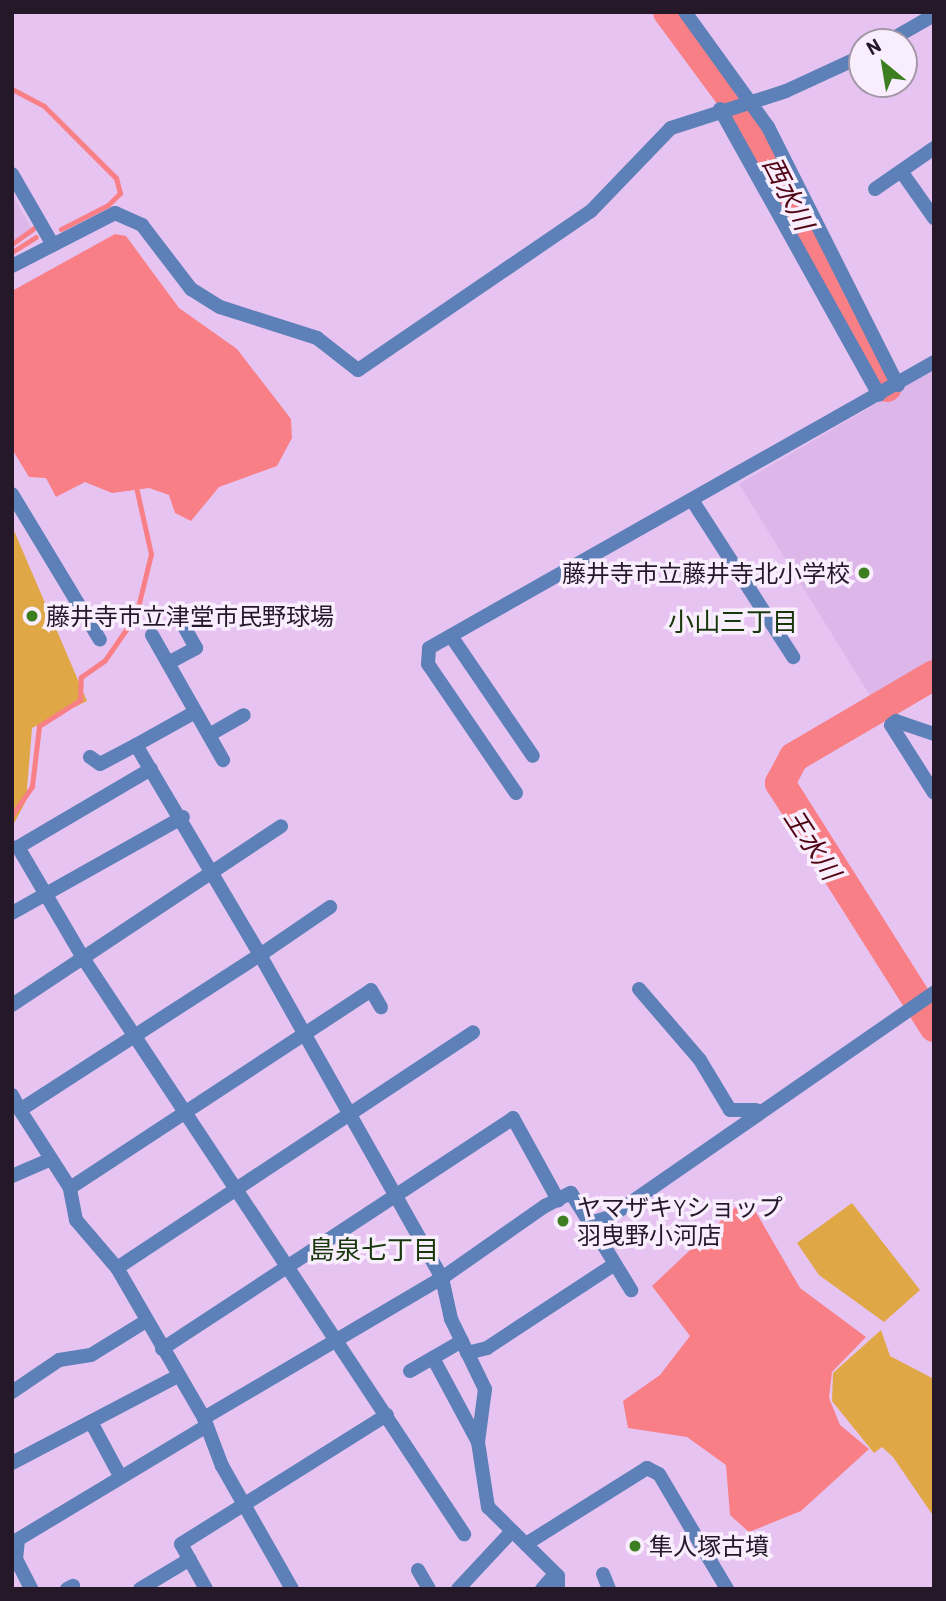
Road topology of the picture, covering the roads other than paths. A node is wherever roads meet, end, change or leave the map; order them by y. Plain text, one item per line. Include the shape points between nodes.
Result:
1 (685, 12) edge
2 (934, 15) edge
3 (911, 28) edge
4 (848, 62) edge
5 (752, 101) junction
6 (720, 109) junction
7 (934, 148) edge
8 (12, 174) edge
9 (903, 174) junction
10 (875, 189) dead end
11 (934, 218) edge
12 (53, 245) junction
13 (12, 266) edge
14 (934, 362) edge
15 (898, 385) junction
16 (879, 395) junction
17 (12, 494) edge
18 (692, 500) junction
19 (176, 612) dead end
20 (152, 635) dead end
21 (451, 636) junction
22 (100, 640) dead end
23 (793, 657) dead end
24 (168, 663) junction
25 (195, 712) junction
26 (244, 715) dead end
27 (934, 734) edge
28 (209, 735) junction
29 (136, 745) junction
30 (533, 756) dead end
31 (90, 757) dead end
32 (223, 760) dead end
33 (152, 769) junction
34 (516, 793) dead end
35 (934, 793) edge
36 (183, 817) junction
37 (281, 826) dead end
38 (214, 868) junction
39 (46, 895) junction
40 (330, 907) dead end
41 (12, 913) edge
42 (260, 955) junction
43 (83, 958) junction
44 (639, 989) dead end
45 (932, 998) edge
46 (12, 1005) edge
47 (381, 1006) dead end
48 (473, 1032) dead end
49 (137, 1035) junction
50 (304, 1036) junction
51 (12, 1095) edge
52 (20, 1110) junction
53 (756, 1110) junction
54 (184, 1112) junction
55 (348, 1114) junction
56 (49, 1160) junction
57 (12, 1176) edge
58 (70, 1188) junction
59 (235, 1190) junction
60 (395, 1195) junction
61 (558, 1200) junction
62 (590, 1223) junction
63 (615, 1264) junction
64 (117, 1268) junction
65 (287, 1268) junction
66 (442, 1278) junction
67 (631, 1290) dead end
68 (146, 1321) junction
69 (334, 1340) junction
70 (464, 1347) junction
71 (162, 1349) junction
72 (433, 1358) junction
73 (411, 1371) dead end
74 (178, 1376) junction
75 (12, 1392) edge
76 (387, 1415) junction
77 (91, 1422) junction
78 (205, 1422) junction
79 (478, 1442) junction
80 (12, 1463) edge
81 (119, 1474) junction
82 (246, 1506) junction
83 (512, 1531) junction
84 (464, 1534) dead end
85 (15, 1541) edge
86 (526, 1544) junction
87 (190, 1559) junction
88 (418, 1570) dead end
89 (555, 1574) junction
90 (603, 1574) dead end
91 (720, 1588) edge
92 (31, 1589) edge
93 (140, 1589) edge
94 (206, 1589) edge
95 (292, 1589) edge
96 (429, 1589) edge
97 (457, 1589) edge
98 (542, 1589) edge
99 (558, 1589) edge
100 (609, 1589) edge

1 - 5 street
2 - 3 street
4 - 5 street
5 - 6 street
5 - 15 street
6 - 12 street via 671,128 591,211 358,370 317,338 220,307 191,289 142,225 115,213
6 - 16 street
7 - 9 street
8 - 12 street
9 - 10 street
9 - 11 street
12 - 13 street
14 - 15 street
15 - 16 street
16 - 18 street
17 - 22 street
18 - 21 street
18 - 23 street
19 - 24 street via 196,648
20 - 24 street
21 - 30 street
21 - 34 street via 429,648 428,664
24 - 25 street
25 - 28 street
25 - 29 street
26 - 28 street
27 - 35 street via 896,721 891,725
28 - 32 street
29 - 31 street via 100,764
29 - 33 street
33 - 36 street
33 - 39 street via 18,847
36 - 38 street
36 - 39 street
37 - 38 street
38 - 42 street
38 - 43 street
39 - 41 street
39 - 43 street
40 - 42 street
42 - 49 street
42 - 50 street
43 - 46 street
43 - 49 street
44 - 53 street via 700,1060 730,1110
45 - 53 street
47 - 50 street via 371,990
48 - 55 street
49 - 52 street
49 - 54 street
50 - 54 street
50 - 55 street
51 - 52 street
52 - 56 street
53 - 62 street via 680,1172
54 - 58 street
54 - 59 street
55 - 59 street
55 - 60 street
56 - 57 street
56 - 58 street
58 - 64 street via 76,1220
59 - 64 street
59 - 65 street
60 - 61 street via 513,1118
60 - 65 street
60 - 66 street
61 - 62 street via 571,1193
61 - 66 street
62 - 63 street
63 - 67 street
63 - 70 street via 487,1348
64 - 68 street
65 - 69 street
65 - 71 street
66 - 69 street
66 - 70 street
68 - 71 street
68 - 75 street via 91,1355 59,1360
69 - 76 street
69 - 78 street
70 - 72 street
70 - 79 street via 485,1389
71 - 74 street
72 - 73 street
72 - 79 street
74 - 77 street
74 - 78 street
76 - 82 street
76 - 84 street
77 - 80 street
77 - 81 street
78 - 81 street
78 - 82 street
79 - 83 street via 488,1507
81 - 85 street
82 - 87 street via 181,1544
82 - 95 street
83 - 86 street
83 - 97 street
85 - 92 street via 16,1559
86 - 89 street
86 - 91 street via 647,1468 659,1474
87 - 93 street
87 - 94 street
88 - 96 street
89 - 98 street
89 - 99 street
90 - 100 street

